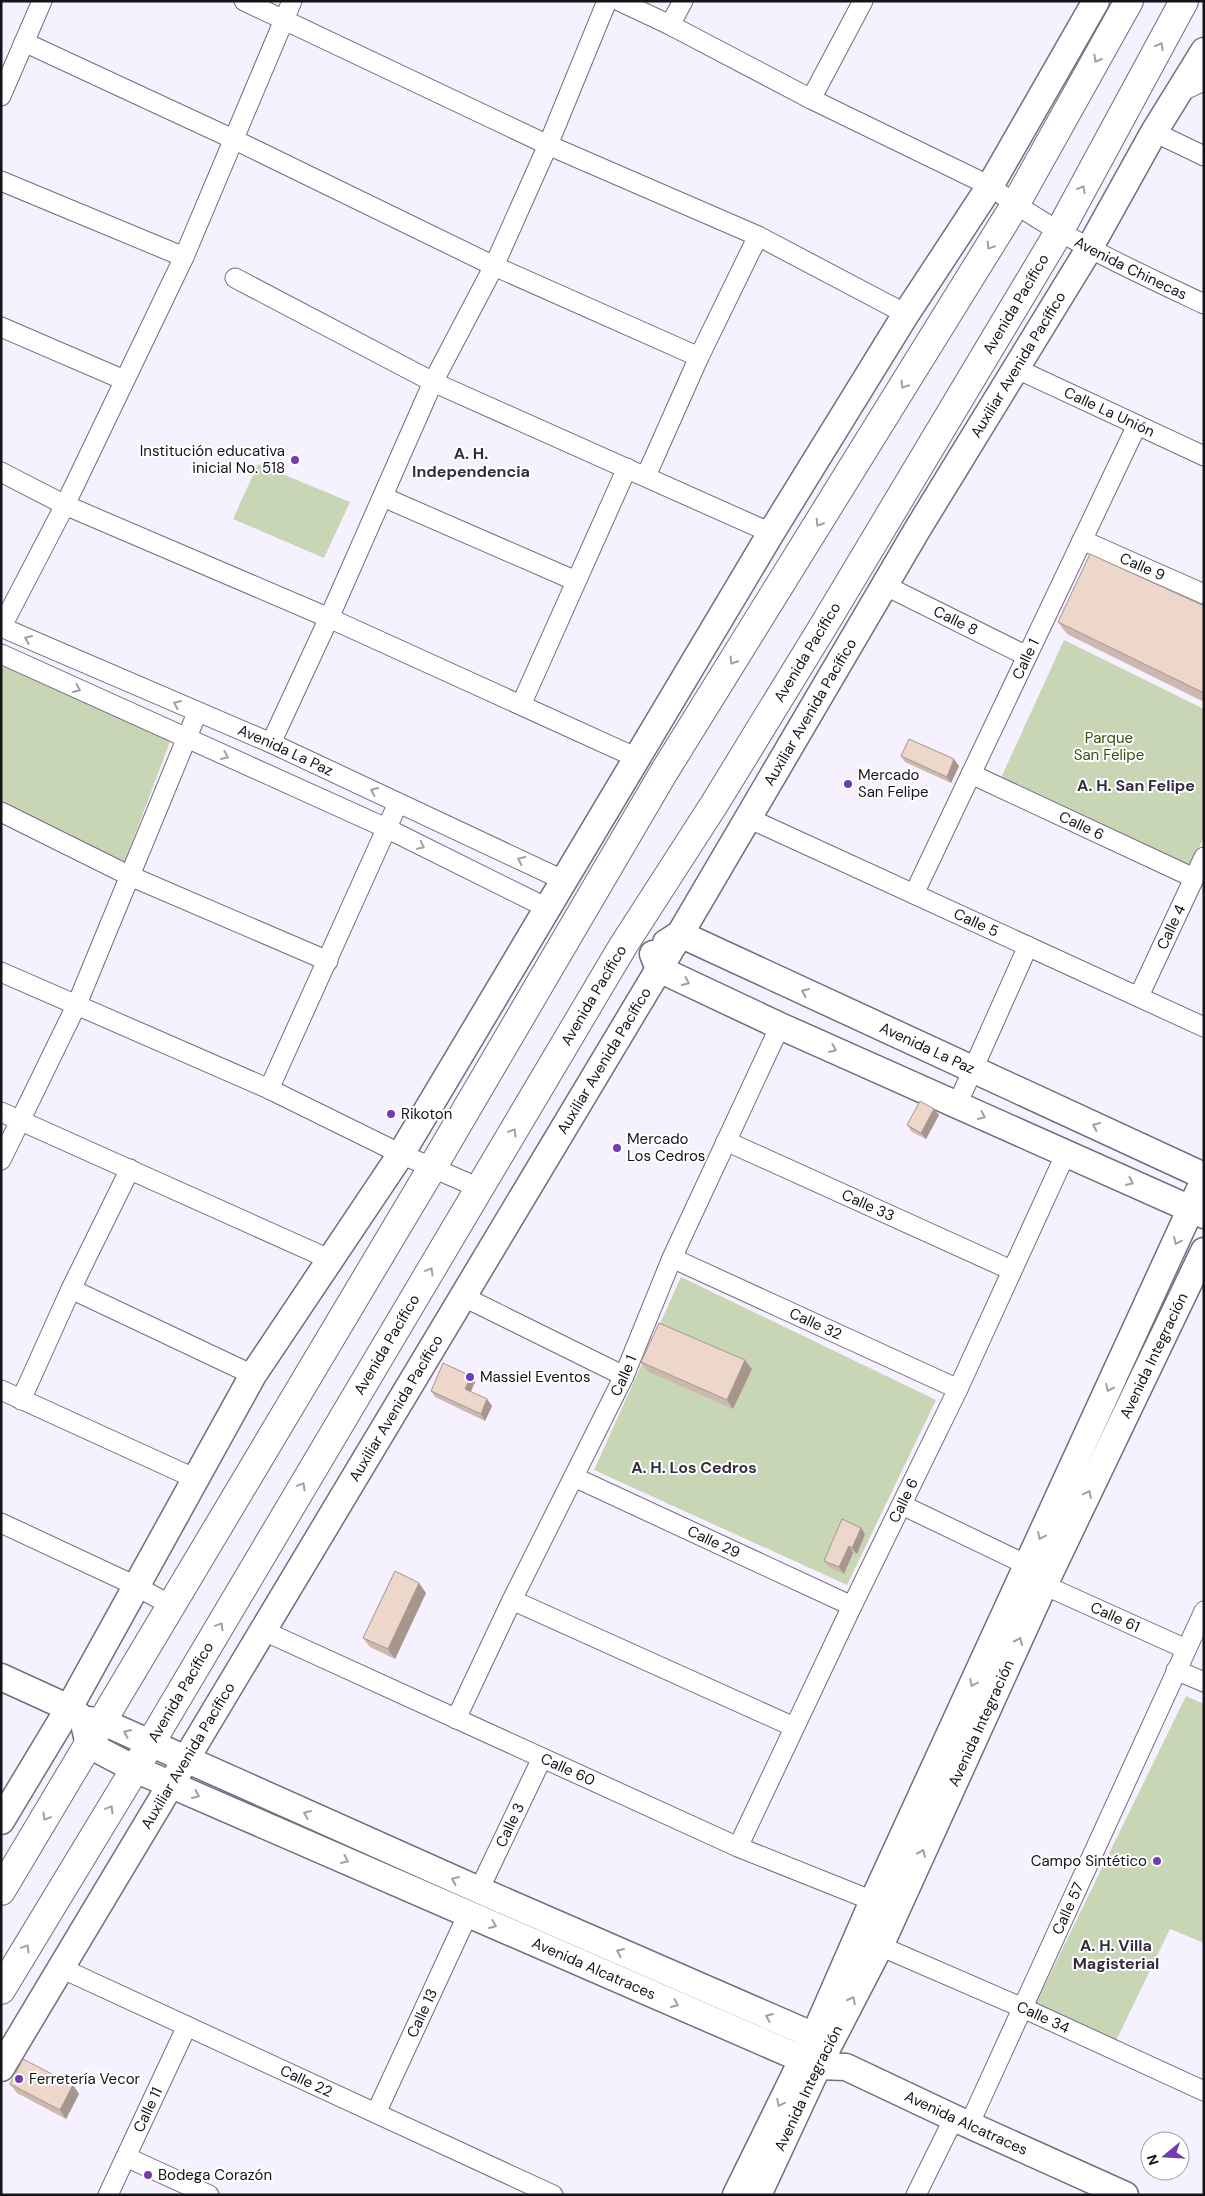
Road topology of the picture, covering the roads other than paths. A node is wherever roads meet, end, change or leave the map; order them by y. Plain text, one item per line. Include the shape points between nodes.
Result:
1 (42, 1) edge
2 (244, 1) edge
3 (292, 1) edge
4 (607, 1) edge
5 (619, 1) edge
6 (683, 1) edge
7 (863, 1) edge
8 (1096, 1) edge
9 (1129, 1) edge
10 (1184, 1) edge
11 (283, 20) junction
12 (670, 25) junction
13 (24, 42) junction
14 (1204, 51) edge
15 (1204, 81) edge
16 (1180, 92) junction
17 (1, 96) edge
18 (811, 99) junction
19 (1154, 132) junction
20 (233, 139) junction
21 (548, 145) junction
22 (1204, 156) edge
23 (1, 181) edge
24 (990, 186) junction
25 (1015, 205) junction
26 (1059, 232) junction
27 (758, 236) junction
28 (1089, 249) junction
29 (184, 257) junction
30 (494, 266) junction
31 (235, 278) dead end
32 (1204, 304) edge
33 (906, 314) junction
34 (1, 327) edge
35 (699, 357) junction
36 (1016, 368) junction
37 (124, 380) junction
38 (433, 382) junction
39 (1137, 426) junction
40 (1204, 456) edge
41 (627, 468) junction
42 (1, 472) edge
43 (646, 476) junction
44 (383, 497) junction
45 (65, 505) junction
46 (771, 533) junction
47 (1082, 540) junction
48 (576, 581) junction
49 (884, 585) junction
50 (1204, 594) edge
51 (329, 618) junction
52 (2, 628) edge
53 (1, 654) edge
54 (1027, 656) junction
55 (521, 705) junction
56 (197, 713) junction
57 (186, 738) junction
58 (271, 743) junction
59 (636, 758) junction
60 (971, 774) junction
61 (398, 803) junction
62 (1, 812) edge
63 (748, 818) junction
64 (386, 828) junction
65 (1204, 857) edge
66 (130, 876) junction
67 (1194, 878) junction
68 (565, 881) junction
69 (914, 894) junction
70 (549, 909) junction
71 (680, 934) junction
72 (624, 946) junction
73 (1028, 946) junction
74 (656, 960) junction
75 (328, 961) junction
76 (1, 972) edge
77 (1139, 996) junction
78 (77, 1004) junction
79 (780, 1026) junction
80 (1204, 1027) edge
81 (971, 1069) junction
82 (269, 1089) junction
83 (956, 1104) junction
84 (1, 1112) edge
85 (21, 1120) junction
86 (726, 1141) junction
87 (1066, 1153) junction
88 (401, 1154) junction
89 (1, 1160) edge
90 (432, 1168) junction
91 (130, 1169) junction
92 (1204, 1176) edge
93 (1204, 1180) edge
94 (479, 1188) junction
95 (1198, 1212) edge
96 (1204, 1251) edge
97 (672, 1258) junction
98 (329, 1259) junction
99 (1011, 1270) junction
100 (71, 1290) junction
101 (464, 1297) junction
102 (253, 1375) junction
103 (624, 1376) junction
104 (958, 1389) junction
105 (1, 1390) edge
106 (22, 1400) junction
107 (574, 1478) junction
108 (196, 1479) junction
109 (902, 1505) junction
110 (1, 1523) edge
111 (1028, 1565) junction
112 (1044, 1585) junction
113 (136, 1586) junction
114 (512, 1600) junction
115 (172, 1606) junction
116 (852, 1606) junction
117 (1204, 1611) edge
118 (264, 1631) junction
119 (1186, 1649) junction
120 (1176, 1670) junction
121 (1, 1677) edge
122 (1204, 1682) edge
123 (456, 1719) junction
124 (86, 1724) junction
125 (794, 1727) junction
126 (150, 1744) junction
127 (542, 1758) junction
128 (186, 1760) junction
129 (135, 1769) junction
130 (171, 1784) junction
131 (1, 1821) edge
132 (738, 1847) junction
133 (478, 1890) junction
134 (1, 1891) edge
135 (873, 1901) junction
136 (468, 1914) junction
137 (880, 1946) junction
138 (61, 1968) junction
139 (1, 1990) edge
140 (1024, 2008) junction
141 (187, 2026) junction
142 (822, 2040) junction
143 (810, 2063) junction
144 (846, 2067) junction
145 (1, 2068) edge
146 (1204, 2091) edge
147 (376, 2113) junction
148 (961, 2122) junction
149 (126, 2157) junction
150 (108, 2195) edge
151 (209, 2195) edge
152 (552, 2195) edge
153 (736, 2195) edge
154 (758, 2195) edge
155 (916, 2195) edge
156 (1125, 2195) edge

1 - 13 street
2 - 11 street
3 - 11 street
4 - 21 street
5 - 12 street
6 - 12 street
7 - 18 street
8 - 24 main road
9 -> 25 main road
26 -> 10 main road, Avenida Pacífico
11 - 20 street
11 - 21 street
12 - 18 street
13 - 17 street
13 - 20 street
14 - 16 main road, Auxiliar Avenida Pacífico
15 - 16 street
16 - 19 main road, Auxiliar Avenida Pacífico
18 - 24 street
19 - 22 street
19 - 28 main road, Auxiliar Avenida Pacífico
20 - 29 street
20 - 30 street
21 - 27 street
21 - 30 street
23 - 29 street
24 - 25 street
24 - 33 main road
25 - 26 street, Avenida Chinecas
25 -> 90 main road via 664,772
26 - 28 street, Avenida Chinecas
26 - 72 main road, Avenida Pacífico via 822,628
27 - 33 street
27 - 35 street
28 - 32 street, Avenida Chinecas
28 - 36 main road, Auxiliar Avenida Pacífico
29 - 37 street
30 - 35 street
30 - 38 street
31 - 38 street
33 - 46 main road
34 - 37 street
35 - 43 street
36 - 39 street, Calle La Unión
36 - 49 main road, Auxiliar Avenida Pacífico
37 - 45 street
38 - 41 street
38 - 44 street
39 - 40 street, Calle La Unión
39 - 47 street, Calle 1
41 - 43 street
41 - 48 street
42 - 45 street
43 - 46 street
44 - 48 street
44 - 51 street
45 - 51 street
45 - 52 street
46 - 59 main road
47 - 50 street, Calle 9
47 - 54 street, Calle 1
48 - 55 street
49 - 54 street, Calle 8
49 - 63 main road, Auxiliar Avenida Pacífico
51 - 55 street
51 - 58 street
56 -> 52 street, Avenida La Paz
53 -> 57 street
54 - 60 street, Calle 1
55 - 59 street
56 - 57 street
56 - 58 street, Avenida La Paz
57 -> 64 street
57 - 66 street
61 -> 58 street, Avenida La Paz
59 - 68 main road
60 - 67 street, Calle 6
60 - 69 street, Calle 1
61 - 64 street
68 -> 61 street, Avenida La Paz
62 - 66 street
63 - 69 street, Calle 5
63 - 71 main road, Auxiliar Avenida Pacífico
64 -> 70 street
64 - 75 street
65 - 67 street, Calle 4
66 - 75 street
66 - 78 street
67 - 77 street, Calle 4
68 - 70 main road
69 - 73 street, Calle 5
70 - 88 main road
71 - 74 main road
81 -> 71 main road, Avenida La Paz
72 - 74 main road
94 -> 72 main road, Avenida Pacífico
73 - 77 street, Calle 5
73 - 81 street
74 -> 79 main road
74 - 101 main road, Auxiliar Avenida Pacífico
75 - 82 street
76 - 78 street
77 - 80 street, Calle 5
78 - 82 street
78 - 85 street
79 -> 83 main road
79 - 86 street, Calle 1
81 - 83 street
92 -> 81 main road, Avenida La Paz
82 - 88 street
83 -> 87 main road
84 - 85 street
85 - 89 street
85 - 91 street
86 - 97 street, Calle 1
86 - 99 street, Calle 33
87 -> 95 main road
87 - 99 street, Calle 6
88 - 90 street
88 - 98 main road
90 - 94 street
90 - 115 main road
91 - 98 street
91 - 100 street
93 - 95 main road
126 -> 94 main road, Avenida Pacífico
95 -> 111 main road
112 -> 96 main road, Avenida Integración
97 - 103 street, Calle 1
97 - 104 street, Calle 32
98 - 102 main road
99 - 104 street, Calle 6
100 - 102 street
100 - 106 street
101 - 103 street
101 - 118 main road, Auxiliar Avenida Pacífico
102 - 108 main road
103 - 107 street, Calle 1
104 - 109 street, Calle 6
105 - 106 street
106 - 108 street
107 - 114 street, Calle 1
107 - 116 street, Calle 29
108 - 113 main road
109 - 111 street
109 - 116 street, Calle 6
110 - 113 street
111 -> 135 main road
112 - 119 street, Calle 61
137 -> 112 main road, Avenida Integración
113 - 115 street
113 - 124 main road
114 - 123 street, Calle 1
114 - 125 street
115 - 124 main road
116 - 125 street, Calle 6
117 - 119 street, Calle 57
118 - 123 street, Calle 60
118 - 128 main road, Auxiliar Avenida Pacífico
119 - 120 street, Calle 57
120 - 122 street
120 - 140 street, Calle 57
121 - 124 main road
123 - 127 street, Calle 60
126 -> 124 main road
124 - 129 main road, Avenida Alcatraces
124 - 131 main road
124 -> 134 main road
125 - 132 street, Calle 6
126 - 128 main road
126 - 129 main road, Avenida Pacífico
127 - 132 street, Calle 60
127 - 133 street, Calle 3
128 - 130 main road, Auxiliar Avenida Pacífico
133 -> 128 main road
129 - 130 main road, Avenida Alcatraces
139 -> 129 main road, Avenida Pacífico
130 -> 136 main road, Avenida Alcatraces
130 - 138 main road, Auxiliar Avenida Pacífico
132 - 135 street, Calle 60
142 -> 133 main road
135 - 142 main road
136 -> 143 main road, Avenida Alcatraces
136 - 147 street, Calle 13
137 - 140 street, Calle 34
142 -> 137 main road, Avenida Integración
138 - 141 street, Calle 22
138 - 145 main road, Auxiliar Avenida Pacífico
140 - 146 street, Calle 34
140 - 148 street, Calle 57
141 - 147 street, Calle 22
141 - 149 street, Calle 11
142 - 143 main road, Avenida Integración
142 - 144 main road
143 - 144 main road, Avenida Alcatraces
143 -> 153 main road
143 - 154 main road, Avenida Integración
144 - 148 main road, Avenida Alcatraces
147 - 152 street, Calle 22
148 - 155 street, Calle 57
148 - 156 main road, Avenida Alcatraces
149 - 150 street, Calle 11
149 - 151 street

